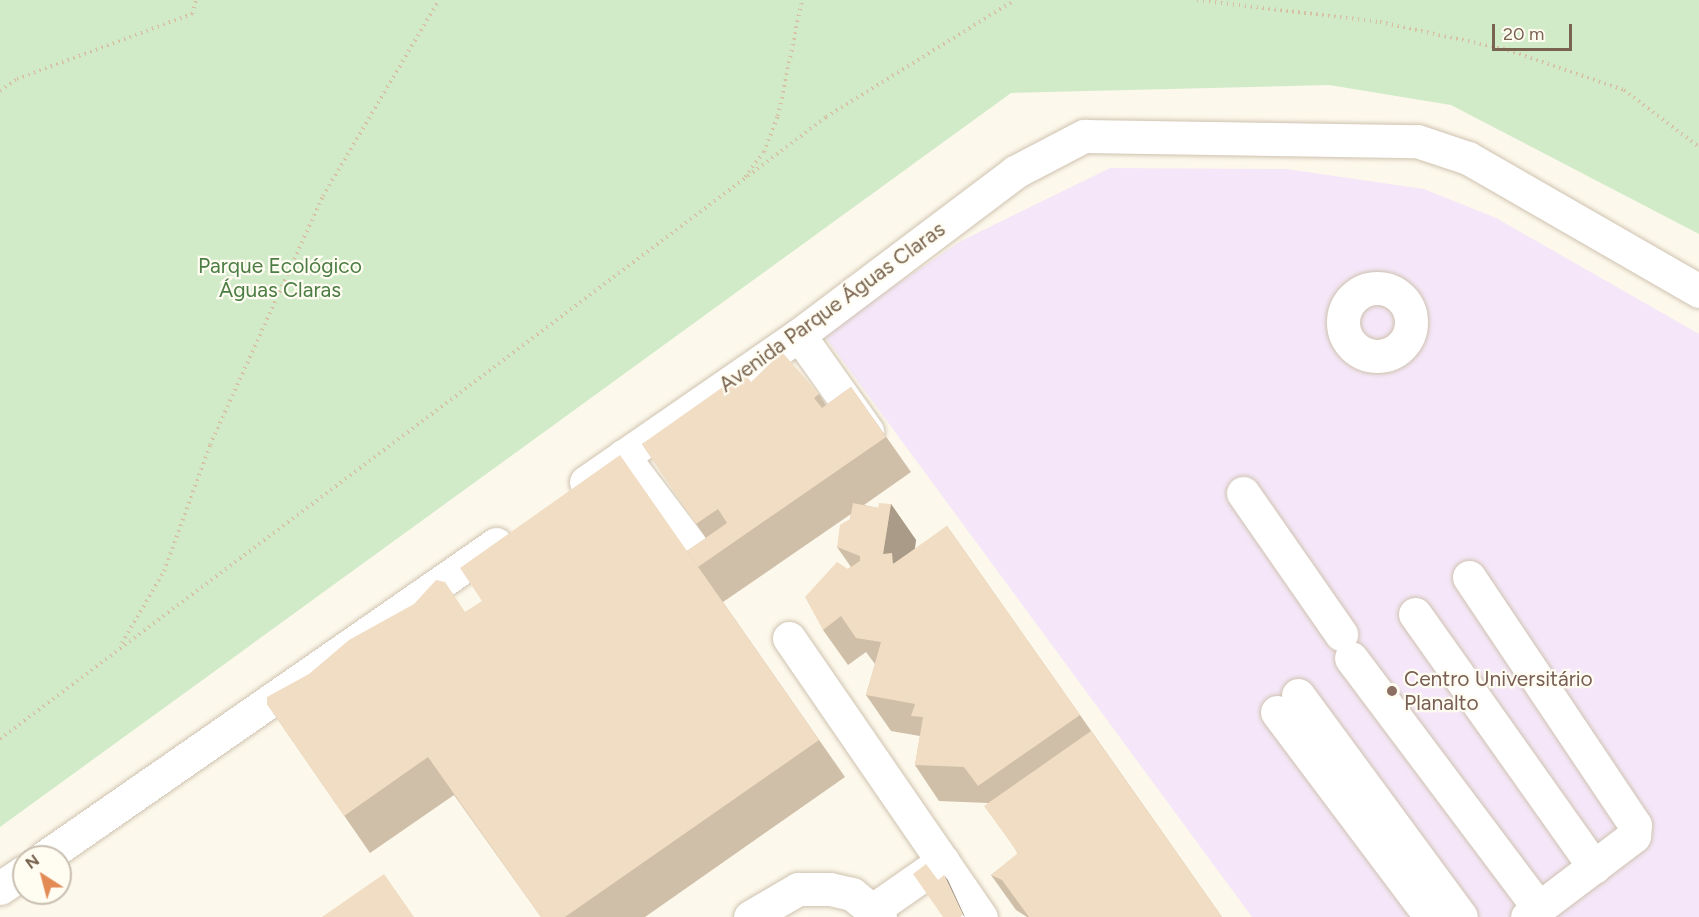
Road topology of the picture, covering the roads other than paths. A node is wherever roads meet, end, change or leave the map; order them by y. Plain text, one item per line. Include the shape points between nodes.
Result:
1 (1699, 291) edge
2 (799, 335) junction
3 (623, 456) junction
4 (886, 456) edge
5 (1243, 493) dead end
6 (555, 503) edge
7 (525, 524) edge
8 (754, 565) edge
9 (1469, 577) dead end
10 (1415, 614) dead end
11 (789, 638) dead end
12 (62, 845) edge
13 (943, 861) junction
14 (1594, 867) junction
15 (975, 907) edge
16 (877, 913) edge
17 (1533, 913) edge
18 (942, 915) edge
19 (750, 917) edge
20 (1431, 917) edge
21 (1461, 917) edge

1 - 2 street, Avenida Parque Águas Claras via 1468,158 1417,141 1095,135 1051,148 1015,172
2 - 3 street, Avenida Parque Águas Claras
2 - 4 street
3 - 6 street, Avenida Parque Águas Claras
3 - 8 street via 708,564 730,573
5 - 17 street
7 - 12 street
9 - 14 street via 1635,825 1634,836
10 - 14 street
11 - 13 street
13 - 15 street
13 - 16 street
14 - 17 street
15 - 18 street
16 - 19 street via 852,894 798,890
20 - 21 street via 1287,703

